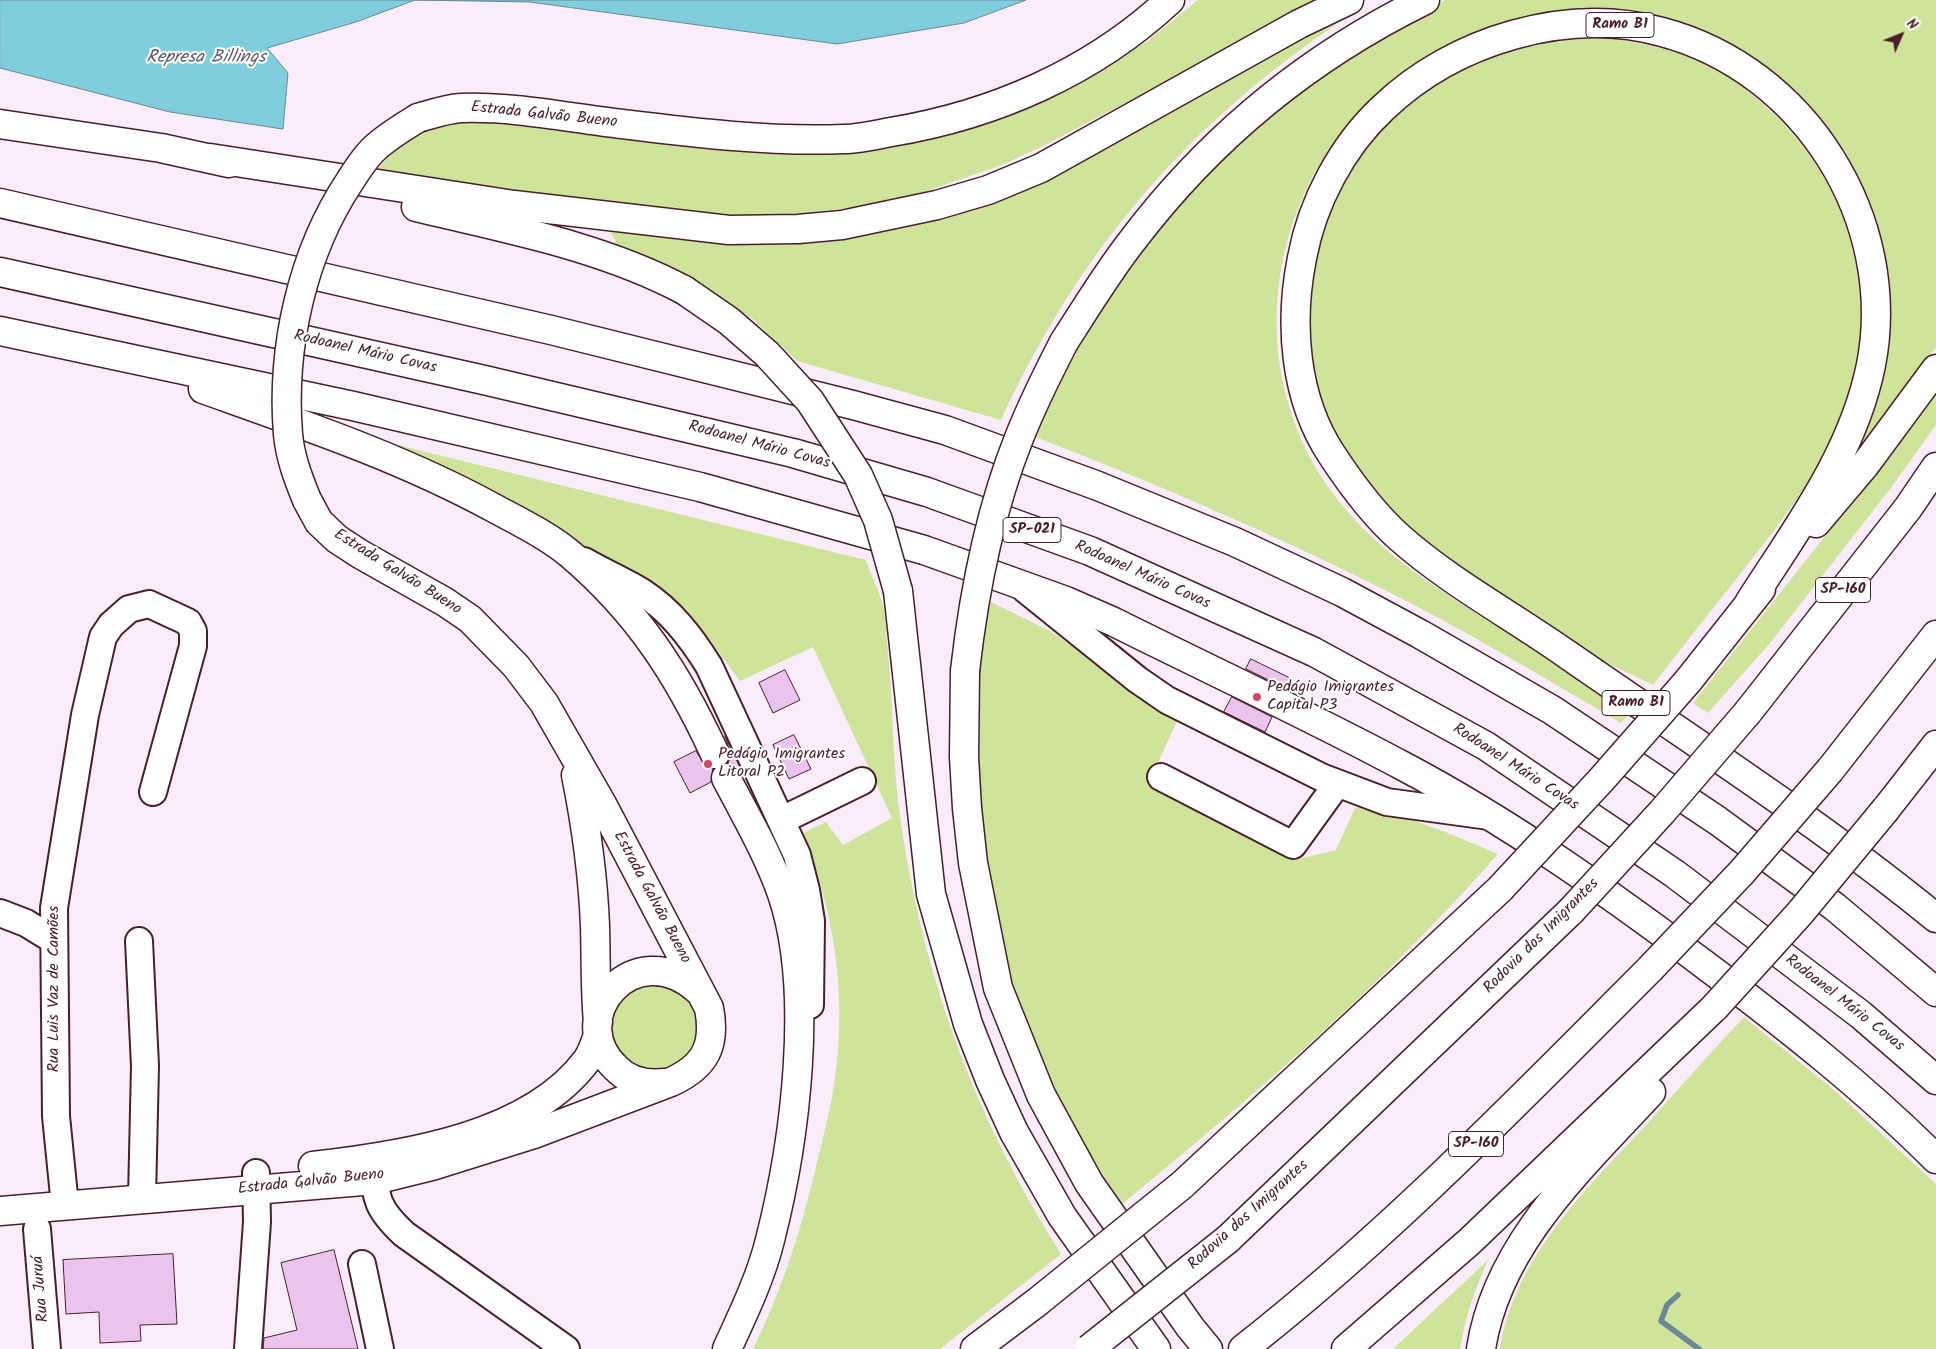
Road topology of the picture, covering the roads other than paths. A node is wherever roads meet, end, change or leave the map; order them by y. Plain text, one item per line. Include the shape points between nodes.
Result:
1 (1170, 0) edge
2 (1349, 0) edge
3 (1425, 0) edge
4 (0, 124) edge
5 (210, 158) junction
6 (0, 202) edge
7 (0, 272) edge
8 (0, 331) edge
9 (119, 358) junction
10 (1936, 369) edge
11 (1936, 467) edge
12 (568, 553) junction
13 (1020, 585) junction
14 (1749, 603) junction
15 (1936, 634) edge
16 (1936, 745) edge
17 (572, 754) junction
18 (1161, 777) dead end
19 (862, 781) dead end
20 (1337, 784) junction
21 (153, 792) dead end
22 (1488, 816) junction
23 (782, 820) junction
24 (0, 913) edge
25 (1936, 918) edge
26 (52, 939) junction
27 (139, 941) dead end
28 (699, 991) junction
29 (1936, 992) edge
30 (1707, 1015) junction
31 (598, 1029) junction
32 (797, 1074) junction
33 (1936, 1080) edge
34 (668, 1083) junction
35 (1936, 1159) edge
36 (374, 1170) junction
37 (256, 1181) junction
38 (142, 1190) junction
39 (0, 1194) edge
40 (64, 1198) junction
41 (0, 1212) edge
42 (36, 1229) dead end
43 (362, 1264) dead end
44 (47, 1349) edge
45 (248, 1349) edge
46 (380, 1349) edge
47 (566, 1349) edge
48 (727, 1349) edge
49 (975, 1349) edge
50 (1089, 1349) edge
51 (1156, 1349) edge
52 (1208, 1349) edge
53 (1243, 1349) edge
54 (1346, 1349) edge
55 (1481, 1349) edge

1 - 17 main road, Estrada Galvão Bueno, bridge via 1123,40 1056,80 984,110 921,127 846,139 783,140 505,109 460,108 418,118 392,134 361,164 330,213 302,287 290,358 288,434 292,461 306,500 319,522 360,554 470,619 495,642 544,703
2 - 5 main road via 1299,24 1040,168 988,190 937,205 842,225 729,230 514,205
3 - 52 main road, bridge via 1335,50 1267,99 1187,174 1131,241 1064,342 1018,439 976,582 965,671 964,757 974,872 998,988 1041,1095 1089,1183
4 - 5 main road
5 - 51 main road, bridge via 552,240 630,264 684,290 729,321 767,354 810,401 858,475 878,520 898,590 931,894 968,1024 1014,1132 1062,1216
6 - 29 main road via 862,407 954,433 1098,486 1235,542 1351,596 1552,710 1718,821 1812,890
7 - 33 main road, Rodoanel Mário Covas / SP-021 via 784,451 927,492 1090,551 1314,652 1486,746 1675,874 1861,1015
8 - 9 main road
9 - 12 main road via 351,441 441,479
9 - 13 main road via 353,406 700,487 924,550
10 - 14 main road via 1864,465
11 - 50 main road, Rodovia dos Imigrantes / SP-160, bridge via 1908,508 1748,712 1571,911 1228,1239
12 - 23 street via 642,592 690,637 709,666
12 - 32 main road via 609,590 650,638 677,677 766,854 782,896 793,939 797,980
13 - 20 street via 1167,700
13 - 22 main road via 1114,622 1403,766
14 - 25 main road, Ramo B1 via 1832,470 1852,430 1871,364 1875,294 1872,261 1840,170 1802,120 1769,87 1713,50 1687,40 1635,26 1598,24 1544,29 1479,46 1436,70 1380,110 1351,146 1315,211 1300,266 1295,320 1297,359 1318,430 1352,483 1401,539 1748,778
14 - 49 main road, bridge via 1688,681 1500,889 1182,1185
15 - 53 main road, SP-160, bridge via 1830,770 1742,872 1650,969 1463,1156 1293,1310
16 - 30 main road, bridge via 1800,913
17 - 28 main road, Estrada Galvão Bueno via 602,804
17 - 31 main road, Estrada Galvão Bueno via 589,840
18 - 20 street via 1293,844
19 - 23 street
20 - 22 street via 1387,802
21 - 26 street, Rua Luis Vaz de Camões via 193,646 193,631 188,622 150,604 128,609 103,637 85,715 59,868
22 - 35 main road via 1626,906 1755,1002 1846,1076
23 - 32 street via 797,855 811,920 811,1001
24 - 26 street via 26,923
26 - 40 street, Rua Luis Vaz de Camões via 56,1116
27 - 38 street via 145,1066
28 - 31 main road, Estrada Galvão Bueno via 686,979 669,972 651,970 633,974 606,996
28 - 34 main road, Estrada Galvão Bueno via 709,1008 710,1044 701,1061 688,1074
30 - 54 main road via 1469,1242
30 - 55 main road via 1668,1074 1557,1196 1530,1233 1506,1270 1494,1298
31 - 34 main road, Estrada Galvão Bueno via 601,1047 609,1062 622,1074 636,1082
31 - 36 main road, Estrada Galvão Bueno via 588,1059 554,1093 531,1109
32 - 48 main road via 789,1151 770,1241
34 - 36 main road, Estrada Galvão Bueno via 600,1111 432,1166
36 - 37 main road, Estrada Galvão Bueno
36 - 47 street via 380,1208 404,1234
37 - 38 main road, Estrada Galvão Bueno
37 - 45 street via 257,1222
38 - 40 main road, Estrada Galvão Bueno
39 - 40 main road, Estrada Galvão Bueno
40 - 41 main road, Estrada Galvão Bueno
42 - 44 street, Rua Juruá
43 - 46 street

